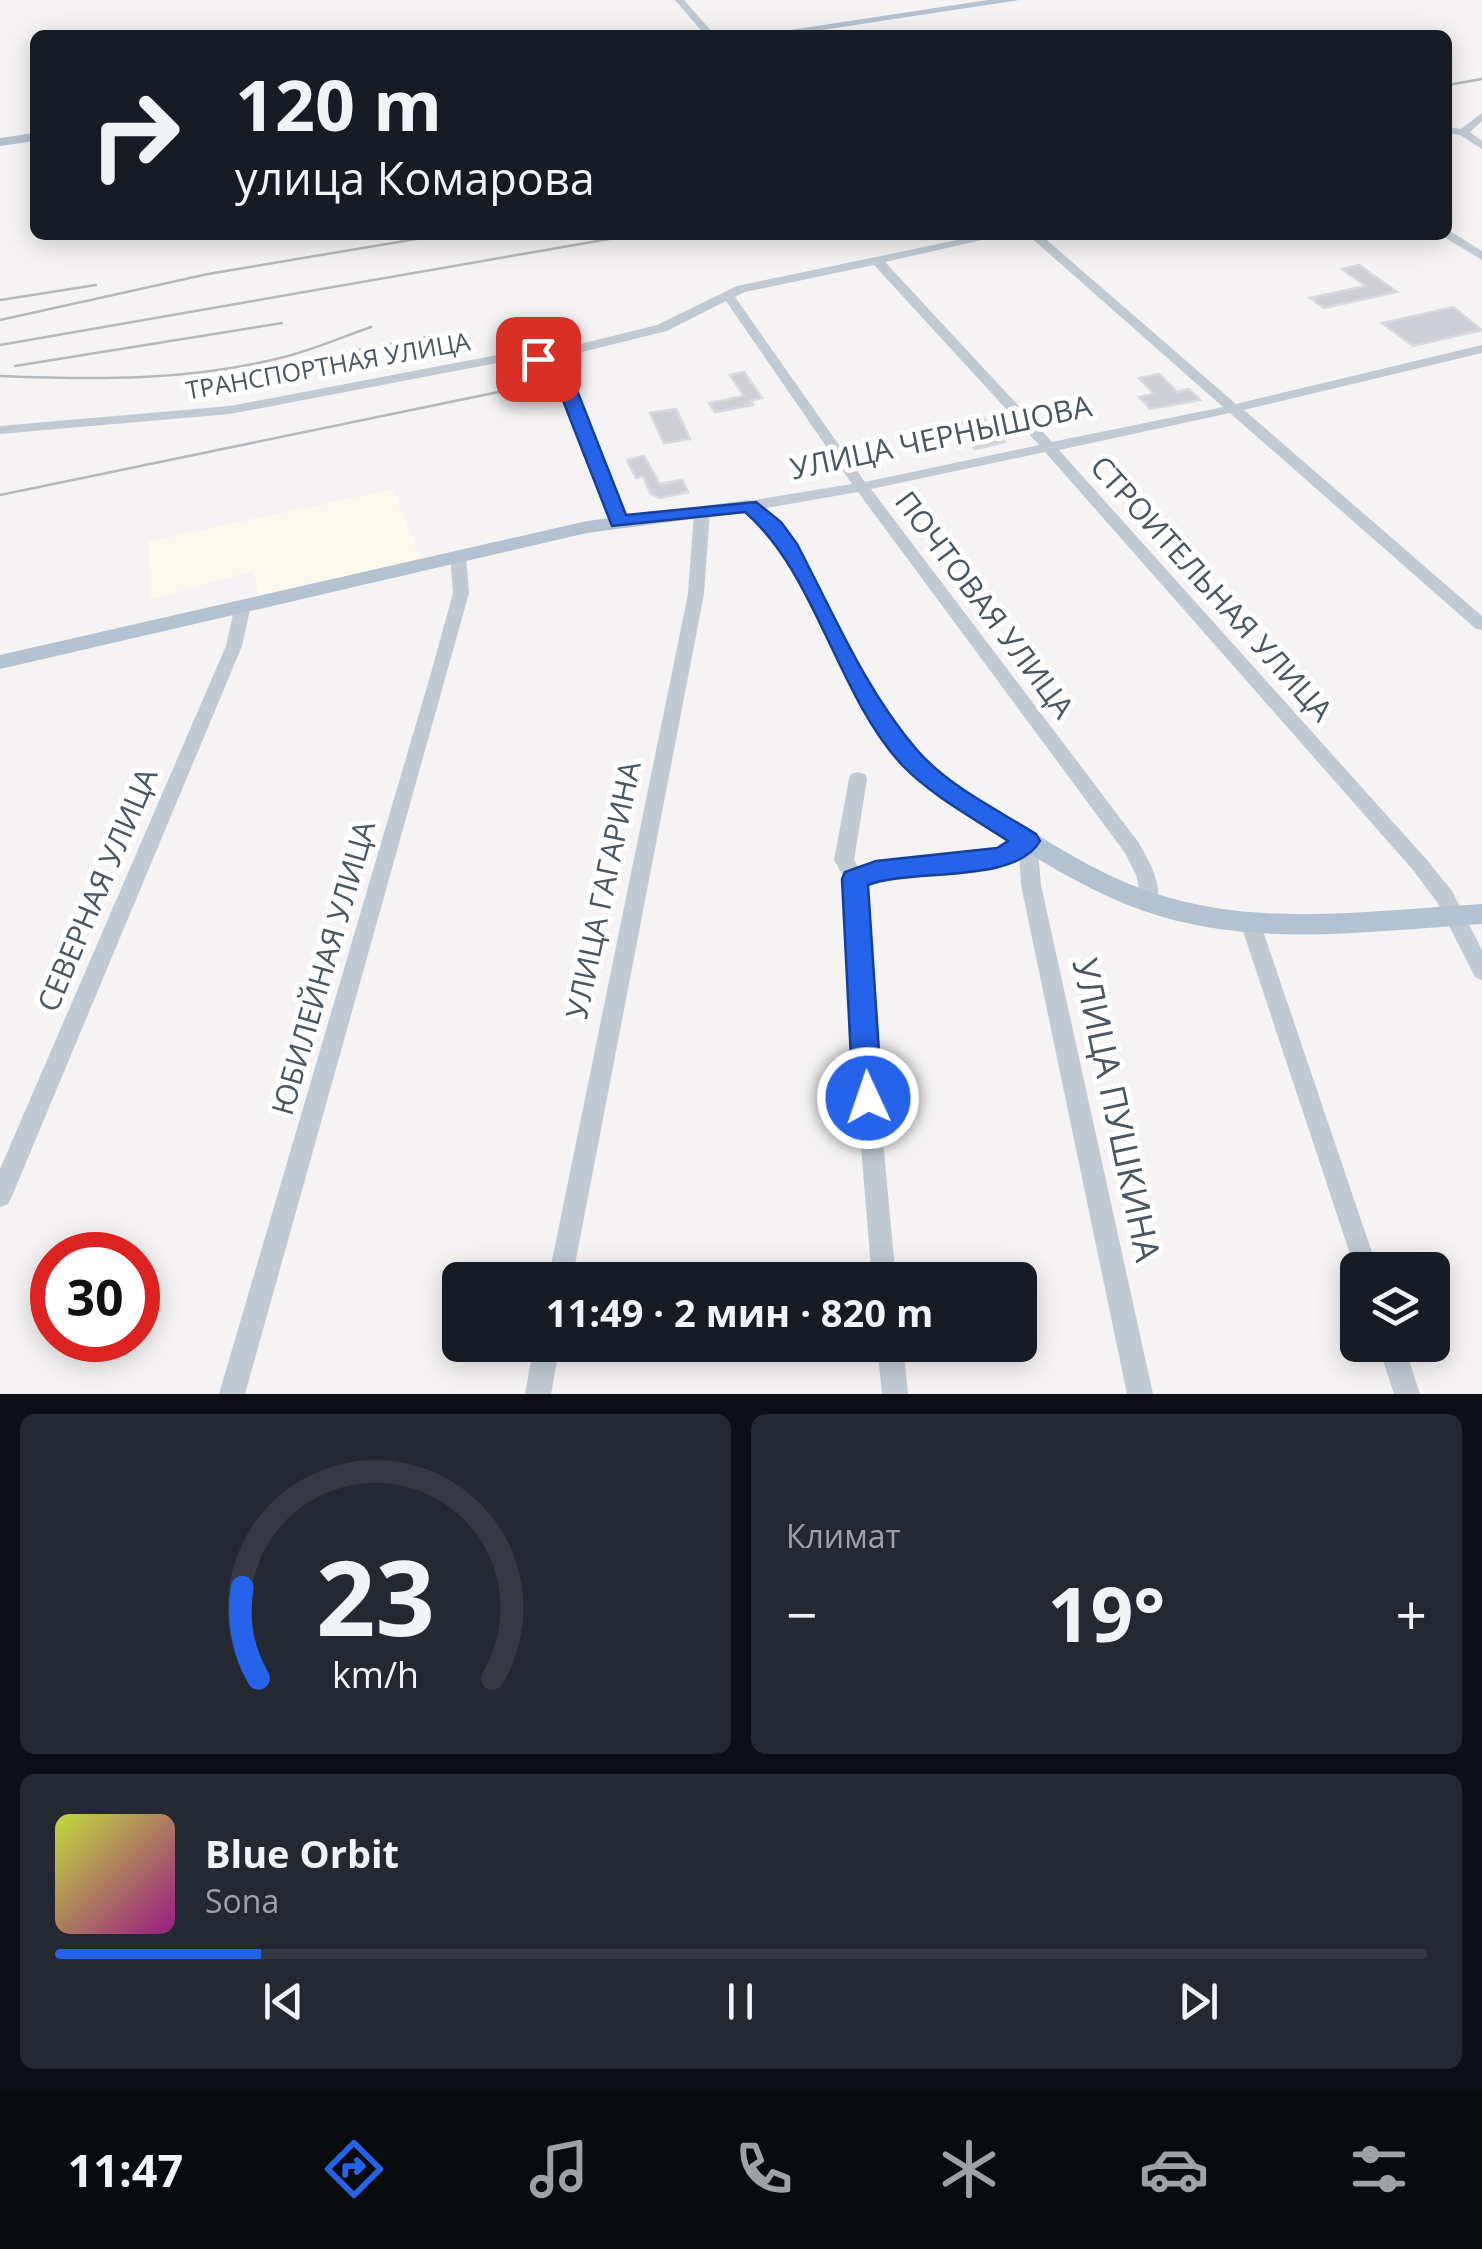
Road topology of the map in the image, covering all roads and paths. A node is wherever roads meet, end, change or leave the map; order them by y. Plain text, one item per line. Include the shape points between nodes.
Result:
1 (679, 0) edge
2 (1014, 0) edge
3 (706, 30) edge
4 (799, 30) edge
5 (1482, 116) edge
6 (1452, 131) edge
7 (1463, 132) junction
8 (30, 138) edge
9 (0, 142) edge
10 (1482, 146) edge
11 (1452, 237) edge
12 (975, 240) edge
13 (1040, 240) edge
14 (1482, 256) edge
15 (878, 261) junction
16 (727, 294) junction
17 (1482, 348) edge
18 (538, 359) junction
19 (1232, 406) junction
20 (0, 430) edge
21 (1048, 447) junction
22 (862, 486) junction
23 (749, 506) junction
24 (702, 511) junction
25 (619, 522) junction
26 (458, 556) junction
27 (243, 605) junction
28 (1482, 625) edge
29 (0, 662) edge
30 (858, 779) dead end
31 (1027, 841) junction
32 (854, 879) junction
33 (1149, 903) junction
34 (1482, 914) edge
35 (1455, 915) junction
36 (1250, 922) junction
37 (1482, 971) edge
38 (0, 1196) edge
39 (1360, 1252) edge
40 (564, 1262) edge
41 (883, 1262) edge
42 (544, 1362) edge
43 (892, 1362) edge
44 (1397, 1362) edge
45 (232, 1394) edge
46 (538, 1394) edge
47 (895, 1394) edge
48 (1140, 1394) edge
49 (1407, 1394) edge

1 - 3 street
2 - 4 main road
5 - 7 street
6 - 7 street
7 - 10 street
8 - 9 main road
11 - 14 street
12 - 15 street, ТРАНСПОРТНАЯ УЛИЦА
13 - 19 street
15 - 16 street, ТРАНСПОРТНАЯ УЛИЦА
15 - 21 street, СТРОИТЕЛЬНАЯ УЛИЦА
16 - 18 street, ТРАНСПОРТНАЯ УЛИЦА via 651,331
16 - 22 street, ПОЧТОВАЯ УЛИЦА
17 - 19 street, УЛИЦА ЧЕРНЫШОВА
18 - 20 street, ТРАНСПОРТНАЯ УЛИЦА via 497,359 230,410
18 - 25 street via 564,380
19 - 21 street, УЛИЦА ЧЕРНЫШОВА
19 - 28 street
21 - 22 street, УЛИЦА ЧЕРНЫШОВА
21 - 35 street, СТРОИТЕЛЬНАЯ УЛИЦА via 1420,864
22 - 23 street, УЛИЦА ЧЕРНЫШОВА
22 - 33 street, ПОЧТОВАЯ УЛИЦА via 1132,848 1148,877
23 - 24 main road, УЛИЦА ЧЕРНЫШОВА
23 - 31 main road via 786,544 868,698 909,757
24 - 25 main road, УЛИЦА ЧЕРНЫШОВА
24 - 40 street, УЛИЦА ГАГАРИНА via 696,594
25 - 26 main road, УЛИЦА ЧЕРНЫШОВА
26 - 27 main road, УЛИЦА ЧЕРНЫШОВА
26 - 45 street, ЮБИЛЕЙНАЯ УЛИЦА via 461,593 440,673
27 - 29 main road, УЛИЦА ЧЕРНЫШОВА
27 - 38 street, СЕВЕРНАЯ УЛИЦА via 234,646
30 - 32 street via 844,860
31 - 32 street via 1002,857
31 - 33 main road
31 - 48 street, УЛИЦА ПУШКИНА via 1028,871
32 - 41 street
33 - 36 main road
34 - 35 main road
35 - 36 main road
35 - 37 street, СТРОИТЕЛЬНАЯ УЛИЦА
36 - 39 street
42 - 46 street
43 - 47 street
44 - 49 street

